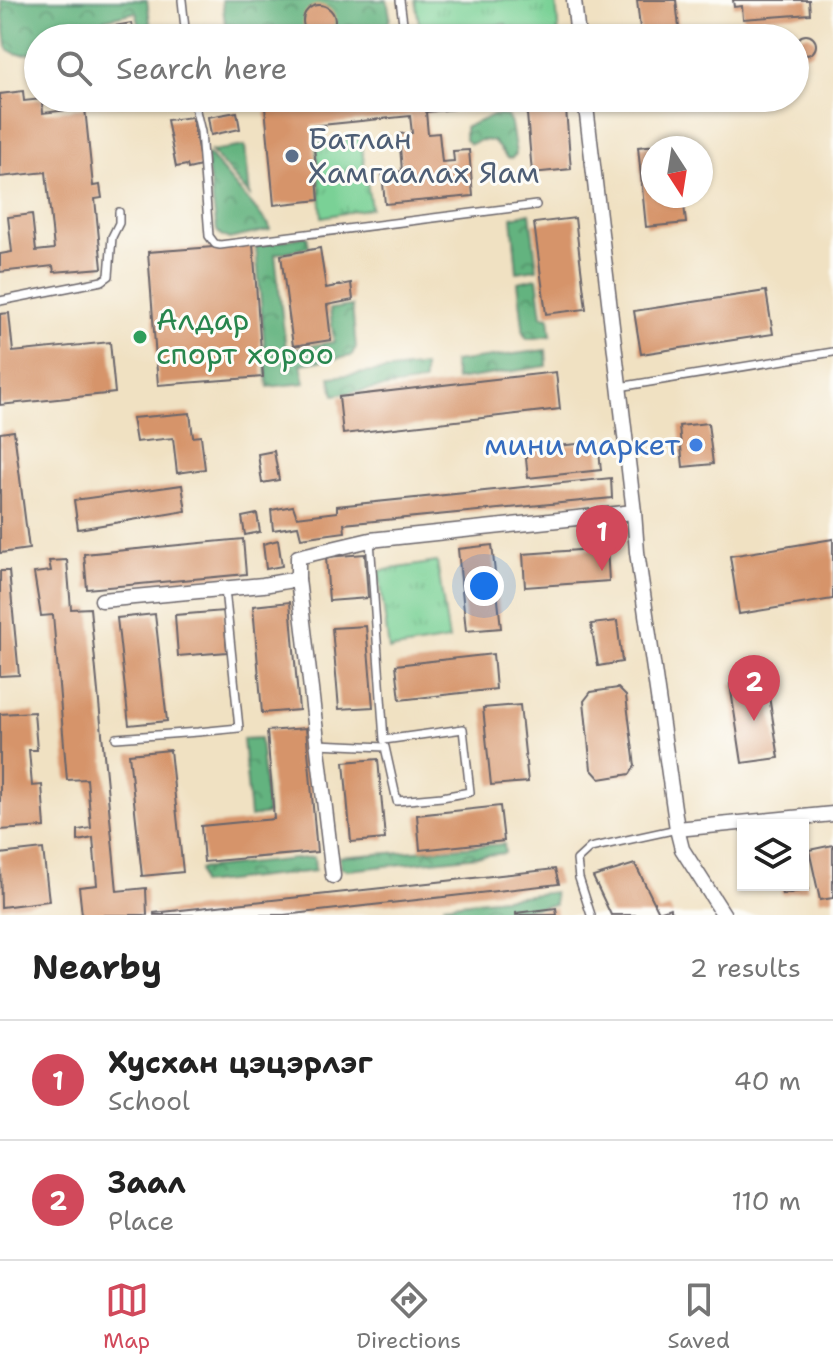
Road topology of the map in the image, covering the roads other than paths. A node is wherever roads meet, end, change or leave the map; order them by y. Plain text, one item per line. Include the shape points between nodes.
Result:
1 (182, 0) edge
2 (400, 0) edge
3 (574, 0) edge
4 (185, 24) edge
5 (403, 24) edge
6 (577, 24) edge
7 (196, 112) edge
8 (587, 112) edge
9 (536, 205) dead end
10 (119, 212) dead end
11 (0, 301) edge
12 (833, 352) edge
13 (619, 387) junction
14 (634, 512) junction
15 (370, 540) junction
16 (298, 579) junction
17 (225, 589) junction
18 (102, 600) dead end
19 (116, 738) dead end
20 (317, 744) junction
21 (833, 814) edge
22 (677, 829) junction
23 (333, 876) dead end
24 (591, 915) edge
25 (724, 915) edge

1 - 4 lane
2 - 5 lane
3 - 6 street
7 - 9 lane via 209,236 215,244
8 - 13 street
10 - 11 lane via 109,276
12 - 13 lane
13 - 14 street
14 - 15 street
14 - 22 street
15 - 16 street via 298,557
15 - 20 lane via 384,740 463,729 470,792 397,801 385,747
16 - 17 street
16 - 20 street
17 - 18 street
17 - 19 lane via 239,728
20 - 23 street
21 - 22 street
22 - 24 lane via 590,848 577,860
22 - 25 street via 682,849

